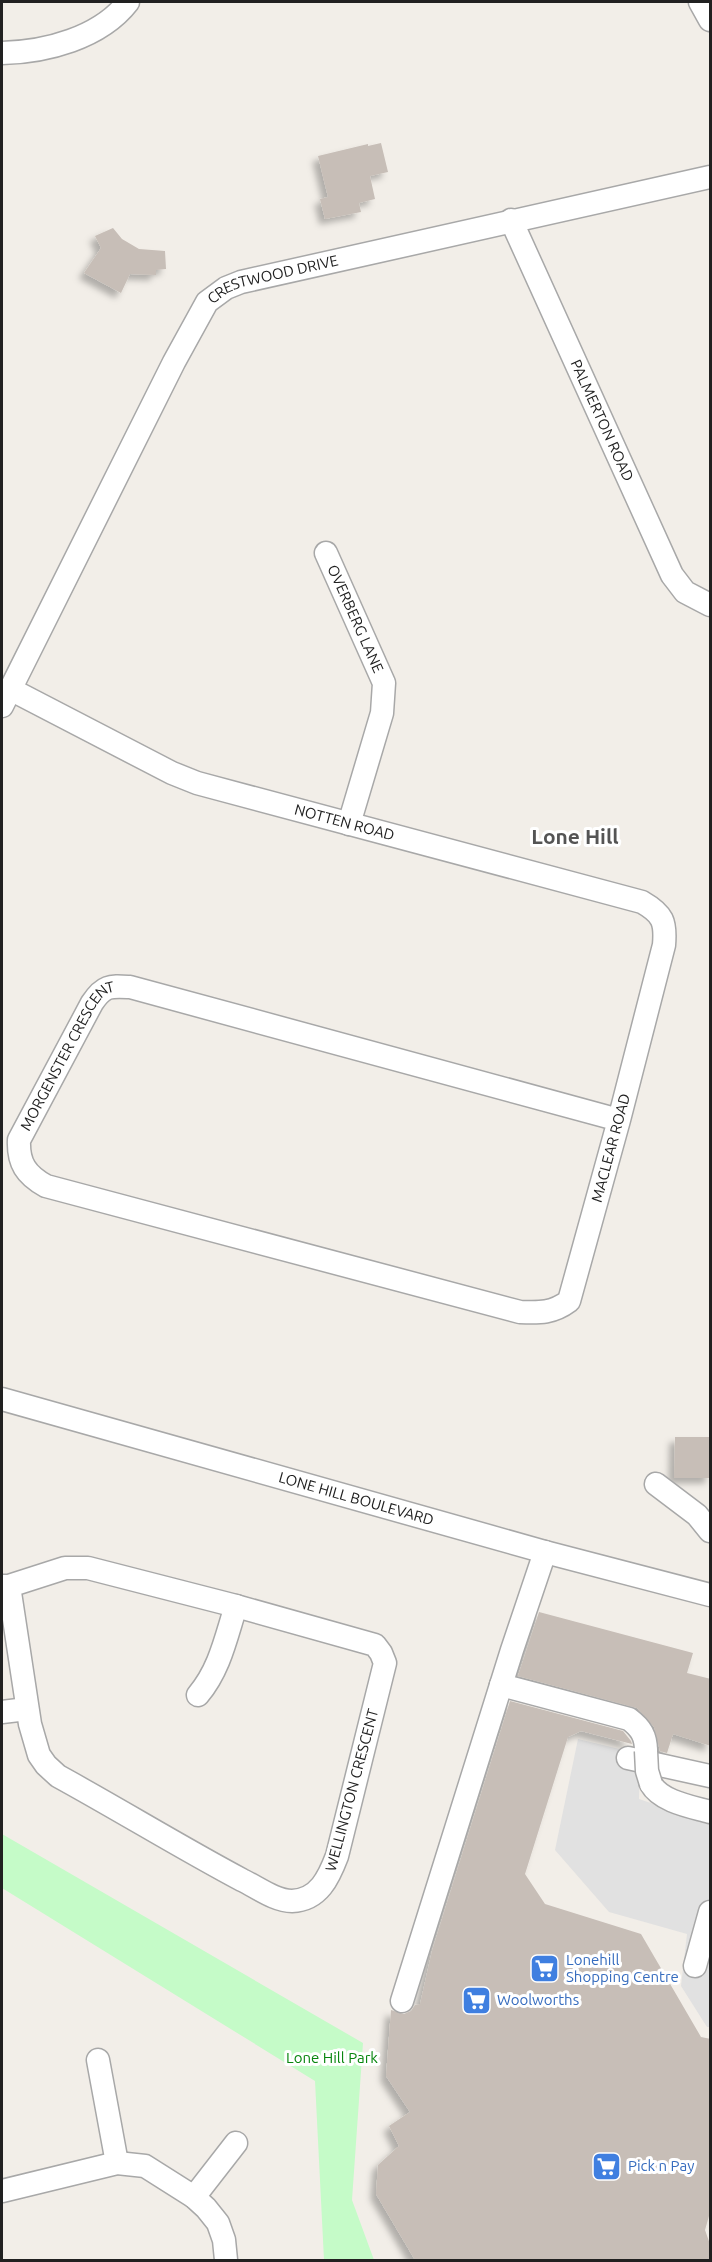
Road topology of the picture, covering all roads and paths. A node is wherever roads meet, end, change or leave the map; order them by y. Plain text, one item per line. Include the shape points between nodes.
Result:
1 (128, 2) edge
2 (700, 2) edge
3 (711, 20) edge
4 (2, 52) edge
5 (711, 177) edge
6 (511, 220) junction
7 (326, 553) dead end
8 (711, 605) edge
9 (6, 697) edge
10 (349, 824) junction
11 (664, 945) joint
12 (619, 1120) junction
13 (520, 1312) joint
14 (2, 1399) edge
15 (656, 1484) dead end
16 (711, 1531) edge
17 (545, 1552) junction
18 (5, 1586) edge
19 (711, 1595) edge
20 (236, 1606) junction
21 (501, 1685) junction
22 (198, 1695) dead end
23 (27, 1709) junction
24 (2, 1712) edge
25 (637, 1755) junction
26 (711, 1776) edge
27 (711, 1812) edge
28 (711, 1912) edge
29 (695, 1966) dead end
30 (402, 2001) dead end
31 (98, 2060) dead end
32 (236, 2143) dead end
33 (117, 2163) junction
34 (2, 2191) edge
35 (194, 2197) junction
36 (226, 2260) edge

1 - 4 street via 94,32 52,46
2 - 3 street
5 - 6 street, CRESTWOOD DRIVE
6 - 8 street, PALMERTON ROAD via 672,575 685,592
6 - 9 street, CRESTWOOD DRIVE via 241,282 207,302
7 - 10 street, OVERBERG LANE via 384,683 382,713
9 - 10 street, NOTTEN ROAD via 172,773
10 - 11 street, NOTTEN ROAD via 642,902 662,919
11 - 12 street, MACLEAR ROAD
12 - 13 street, MACLEAR ROAD via 569,1301 550,1312
12 - 13 street, MORGENSTER CRESCENT via 142,990 113,986 100,990 92,1002 19,1140 18,1155 25,1169 46,1186
14 - 17 street, LONE HILL BOULEVARD
15 - 16 street
17 - 19 street, LONE HILL BOULEVARD
17 - 21 street
18 - 20 street, WELLINGTON CRESCENT via 81,1567
18 - 23 street, WELLINGTON CRESCENT
20 - 22 street via 219,1662
20 - 23 street, WELLINGTON CRESCENT via 368,1642 375,1645 384,1663 337,1856 328,1878 316,1893 291,1901 279,1899 58,1776 39,1755
21 - 25 street via 629,1719 646,1740
21 - 30 street
23 - 24 street
25 - 26 street
25 - 27 street, bridge via 654,1789
28 - 29 street
31 - 33 street
32 - 35 street
33 - 34 street
33 - 35 street via 145,2166
35 - 36 street via 218,2223

